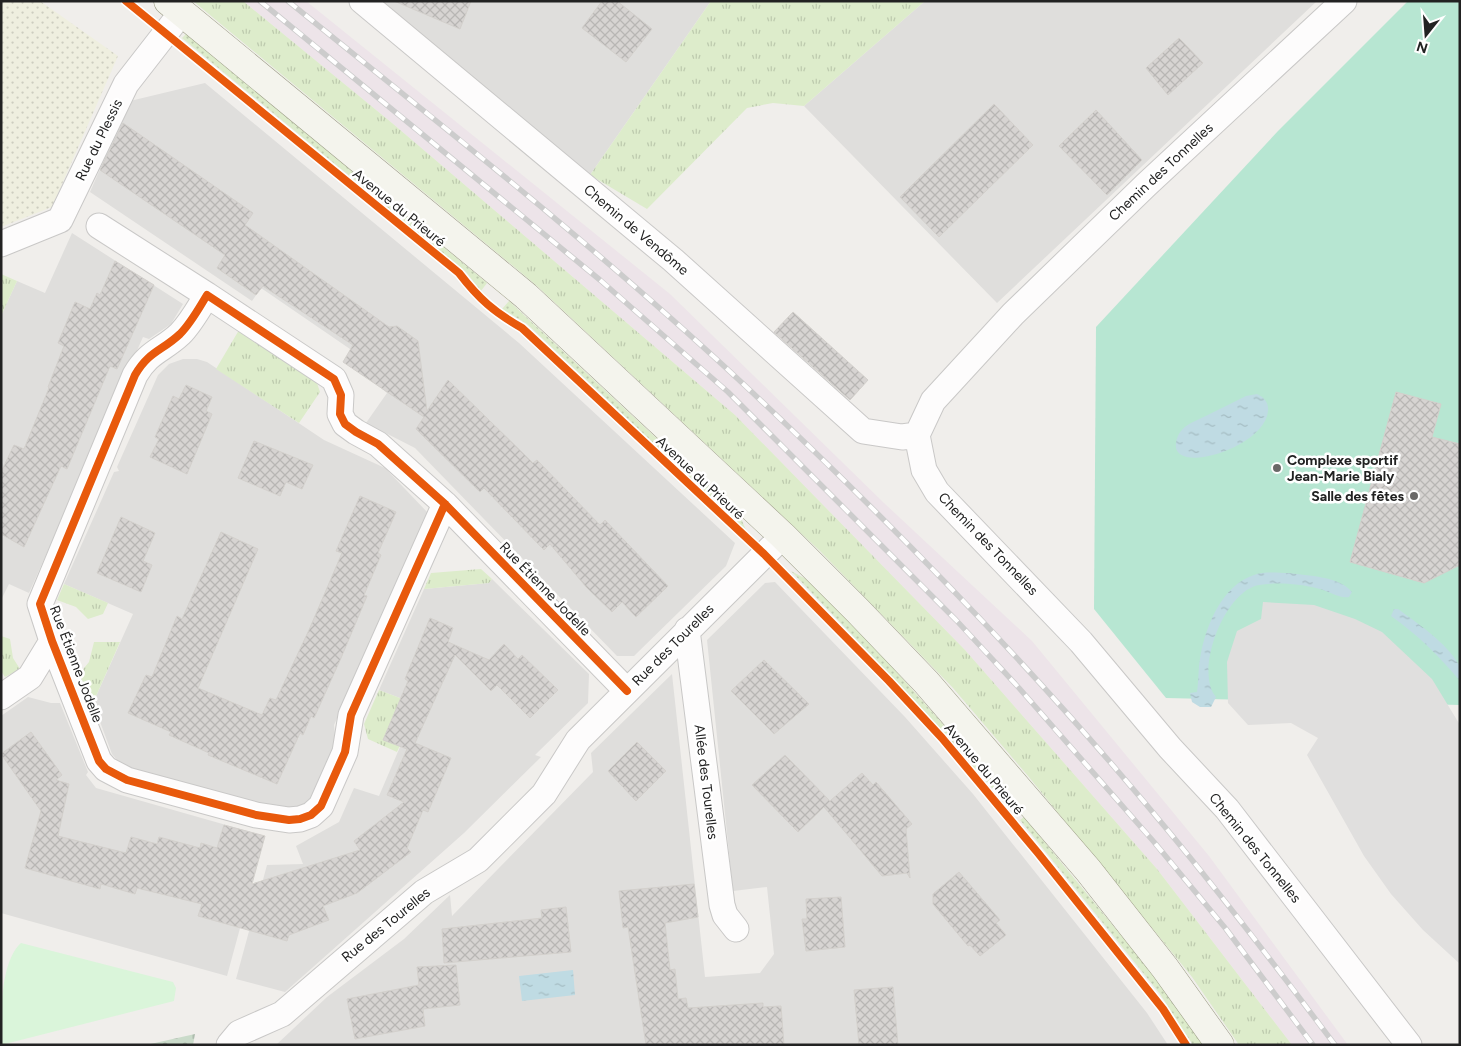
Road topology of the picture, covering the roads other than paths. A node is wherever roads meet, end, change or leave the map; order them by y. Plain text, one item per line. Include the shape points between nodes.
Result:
1 (362, 1) edge
2 (1344, 1) edge
3 (175, 7) edge
4 (99, 226) dead end
5 (1, 244) edge
6 (207, 295) junction
7 (917, 435) junction
8 (445, 504) junction
9 (783, 536) junction
10 (688, 630) junction
11 (52, 640) junction
12 (627, 691) junction
13 (1, 697) edge
14 (736, 929) dead end
15 (228, 1045) edge
16 (1220, 1045) edge
17 (1409, 1045) edge

1 - 7 street, Chemin de Vendôme via 673,260 863,431 902,437
2 - 7 street, Chemin des Tonnelles via 1013,314 933,401
3 - 5 street, Rue du Plessis via 126,84 60,220
3 - 9 street, Avenue du Prieuré via 526,296
4 - 6 street, Rue Étienne Jodelle
6 - 8 street, Rue Étienne Jodelle via 334,379 341,395 340,414 345,424 378,444
6 - 11 street, Rue Étienne Jodelle via 180,334 152,352 135,375 40,604
7 - 17 street, Chemin des Tonnelles via 924,470 937,492 1075,635 1170,748 1227,809
8 - 11 street, Rue Étienne Jodelle via 351,715 344,752 321,806 311,815 289,820 256,815 128,780 110,772 99,761
8 - 12 street, Rue Étienne Jodelle
9 - 10 street, Rue des Tourelles
9 - 16 street, Avenue du Prieuré via 926,682 1020,790 1129,921
10 - 12 street, Rue des Tourelles
10 - 14 street, Allée des Tourelles via 722,905
11 - 13 street, Rue Étienne Jodelle via 30,677
12 - 15 street, Rue des Tourelles via 578,740 544,794 478,860 424,892 282,1014 239,1033

